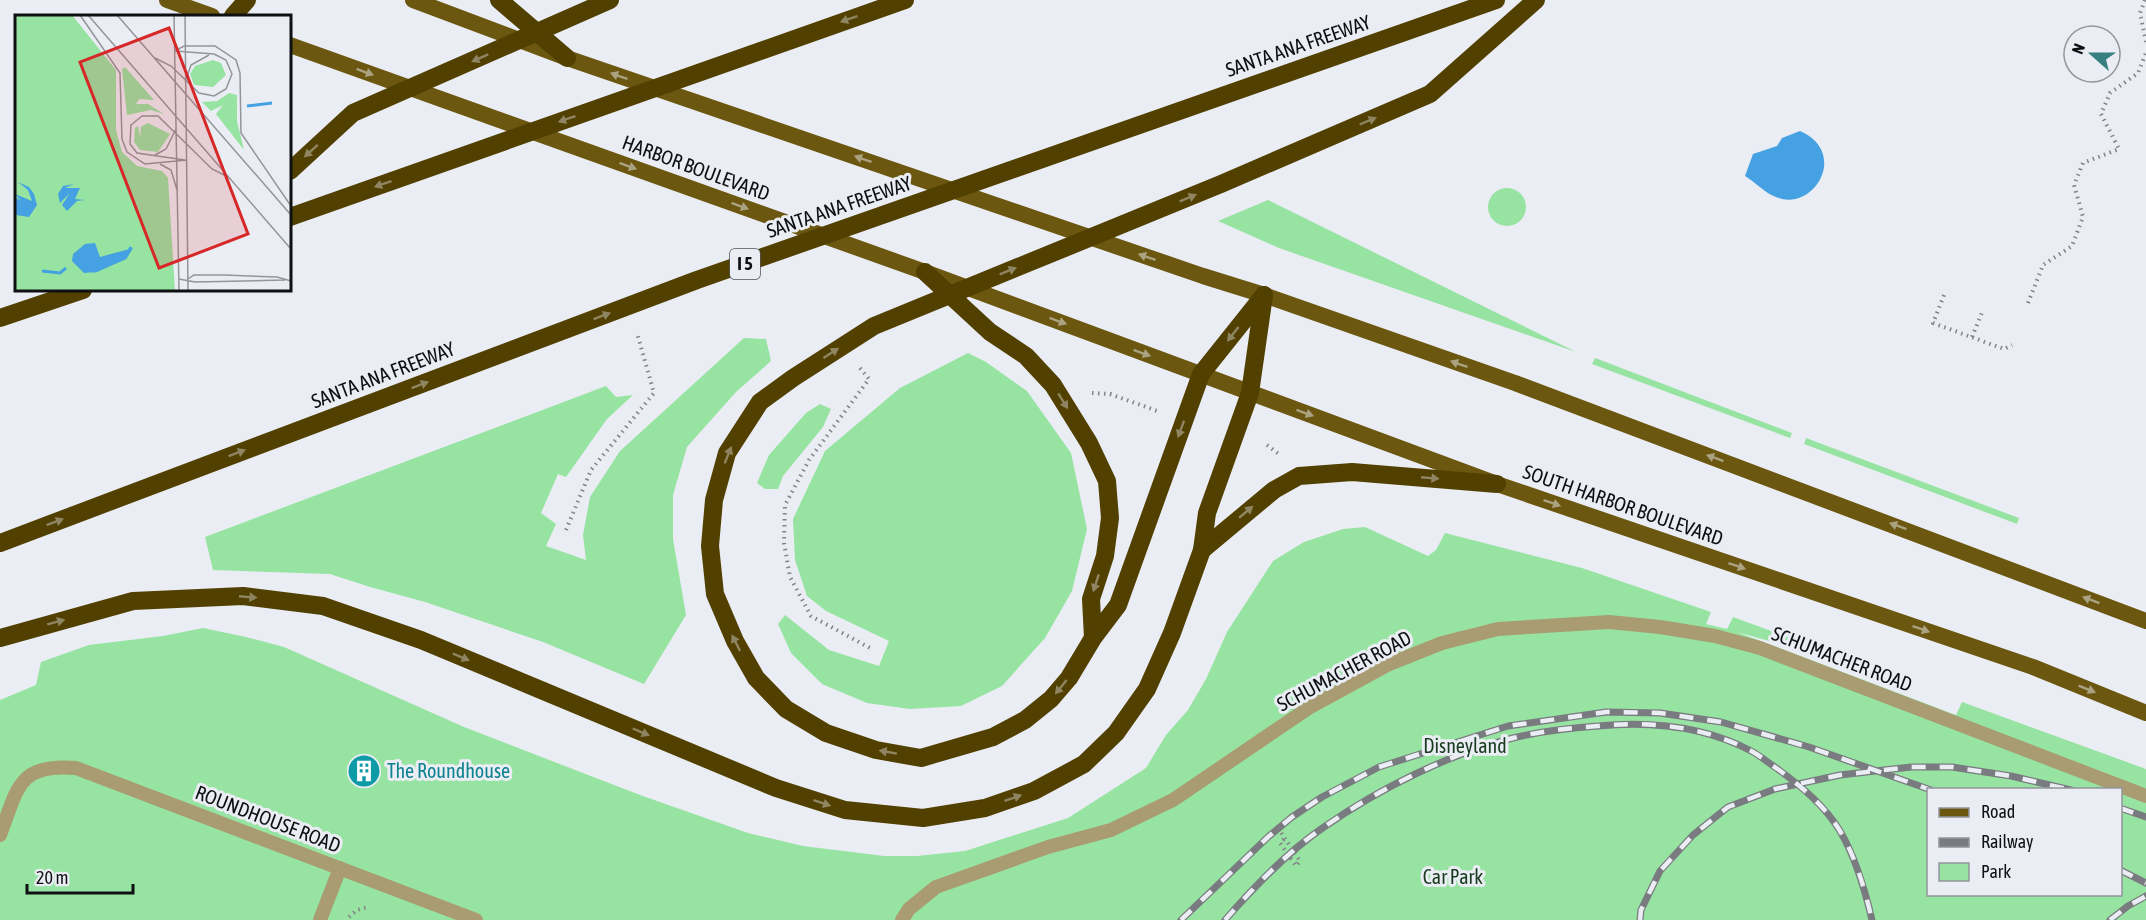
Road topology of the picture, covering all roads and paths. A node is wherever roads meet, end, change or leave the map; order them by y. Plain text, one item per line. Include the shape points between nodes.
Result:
1 (167, 0) edge
2 (227, 0) edge
3 (247, 0) edge
4 (499, 0) edge
5 (610, 0) edge
6 (904, 0) edge
7 (1496, 0) edge
8 (1536, 0) edge
9 (2145, 0) edge
10 (416, 1) edge
11 (209, 15) edge
12 (228, 15) edge
13 (234, 15) edge
14 (2146, 42) edge
15 (291, 45) edge
16 (2146, 53) edge
17 (567, 58) junction
18 (291, 170) edge
19 (291, 217) edge
20 (925, 272) junction
21 (80, 291) edge
22 (1264, 295) junction
23 (1944, 295) dead end
24 (2028, 303) dead end
25 (629, 306) junction
26 (1983, 309) dead end
27 (0, 318) edge
28 (1087, 332) joint
29 (1972, 337) junction
30 (2012, 345) dead end
31 (843, 346) junction
32 (1201, 374) junction
33 (1092, 393) dead end
34 (1250, 393) junction
35 (1166, 414) dead end
36 (1267, 445) dead end
37 (1285, 460) dead end
38 (1497, 484) junction
39 (566, 530) dead end
40 (0, 543) edge
41 (1202, 550) junction
42 (2146, 621) edge
43 (0, 638) edge
44 (1093, 638) junction
45 (870, 648) dead end
46 (2146, 713) edge
47 (2146, 796) edge
48 (1278, 828) dead end
49 (0, 835) edge
50 (1285, 838) junction
51 (340, 868) junction
52 (374, 906) dead end
53 (320, 920) edge
54 (346, 920) edge
55 (476, 920) edge
56 (902, 920) edge

1 - 11 main road
2 - 12 highway
3 - 13 highway
4 - 17 highway
5 -> 18 highway via 353,114
6 -> 19 highway
7 - 25 highway, SANTA ANA FREEWAY / I 5
31 -> 8 highway via 874,326 1430,94
9 - 14 path via 2140,13
10 - 17 main road
15 -> 20 main road, HARBOR BOULEVARD
16 - 24 path via 2138,73 2110,93 2102,114 2119,149 2083,163 2074,185 2083,217 2076,236 2072,246 2043,265
22 -> 17 main road
20 -> 28 main road, HARBOR BOULEVARD
20 -> 44 highway via 990,332 1026,356 1053,385 1107,481 1110,518 1105,556 1091,599
21 - 27 highway
22 -> 32 highway
22 - 34 highway
42 -> 22 main road via 1515,383
23 - 29 path via 1933,323
25 - 39 path via 654,393 591,470
40 -> 25 highway, SANTA ANA FREEWAY / I 5
26 - 29 path
28 -> 32 main road, SOUTH HARBOR BOULEVARD
29 - 30 path via 2004,349
44 -> 31 highway via 1052,699 1025,720 993,737 921,758 876,750 826,733 786,709 756,678 715,594 710,546 714,500 728,453 759,402
31 - 45 path via 869,379 809,460 785,505 784,543 790,577 811,616
32 - 34 main road, SOUTH HARBOR BOULEVARD
32 -> 44 highway via 1118,605
33 - 35 path via 1110,394
34 -> 38 main road, SOUTH HARBOR BOULEVARD
34 - 41 highway via 1207,513
36 - 37 path
41 -> 38 highway via 1274,490 1299,476 1352,472
38 -> 46 main road, SOUTH HARBOR BOULEVARD via 2033,668
43 -> 41 highway via 133,601 243,596 322,606 421,640 776,788 845,810 923,818 986,808 1034,791 1084,764 1116,733 1147,689
47 - 56 lane, SCHUMACHER ROAD via 1760,648 1714,636 1609,622 1498,629 1442,643 1387,666 1310,707 1173,800 1111,830 1048,847 936,887 909,909
48 - 50 path
49 - 51 lane, ROUNDHOUSE ROAD via 18,788 30,775 44,768 76,768
50 - 50 path via 1300,861 1296,866 1280,843
51 - 53 lane
51 - 55 lane, ROUNDHOUSE ROAD
52 - 54 path via 357,910

